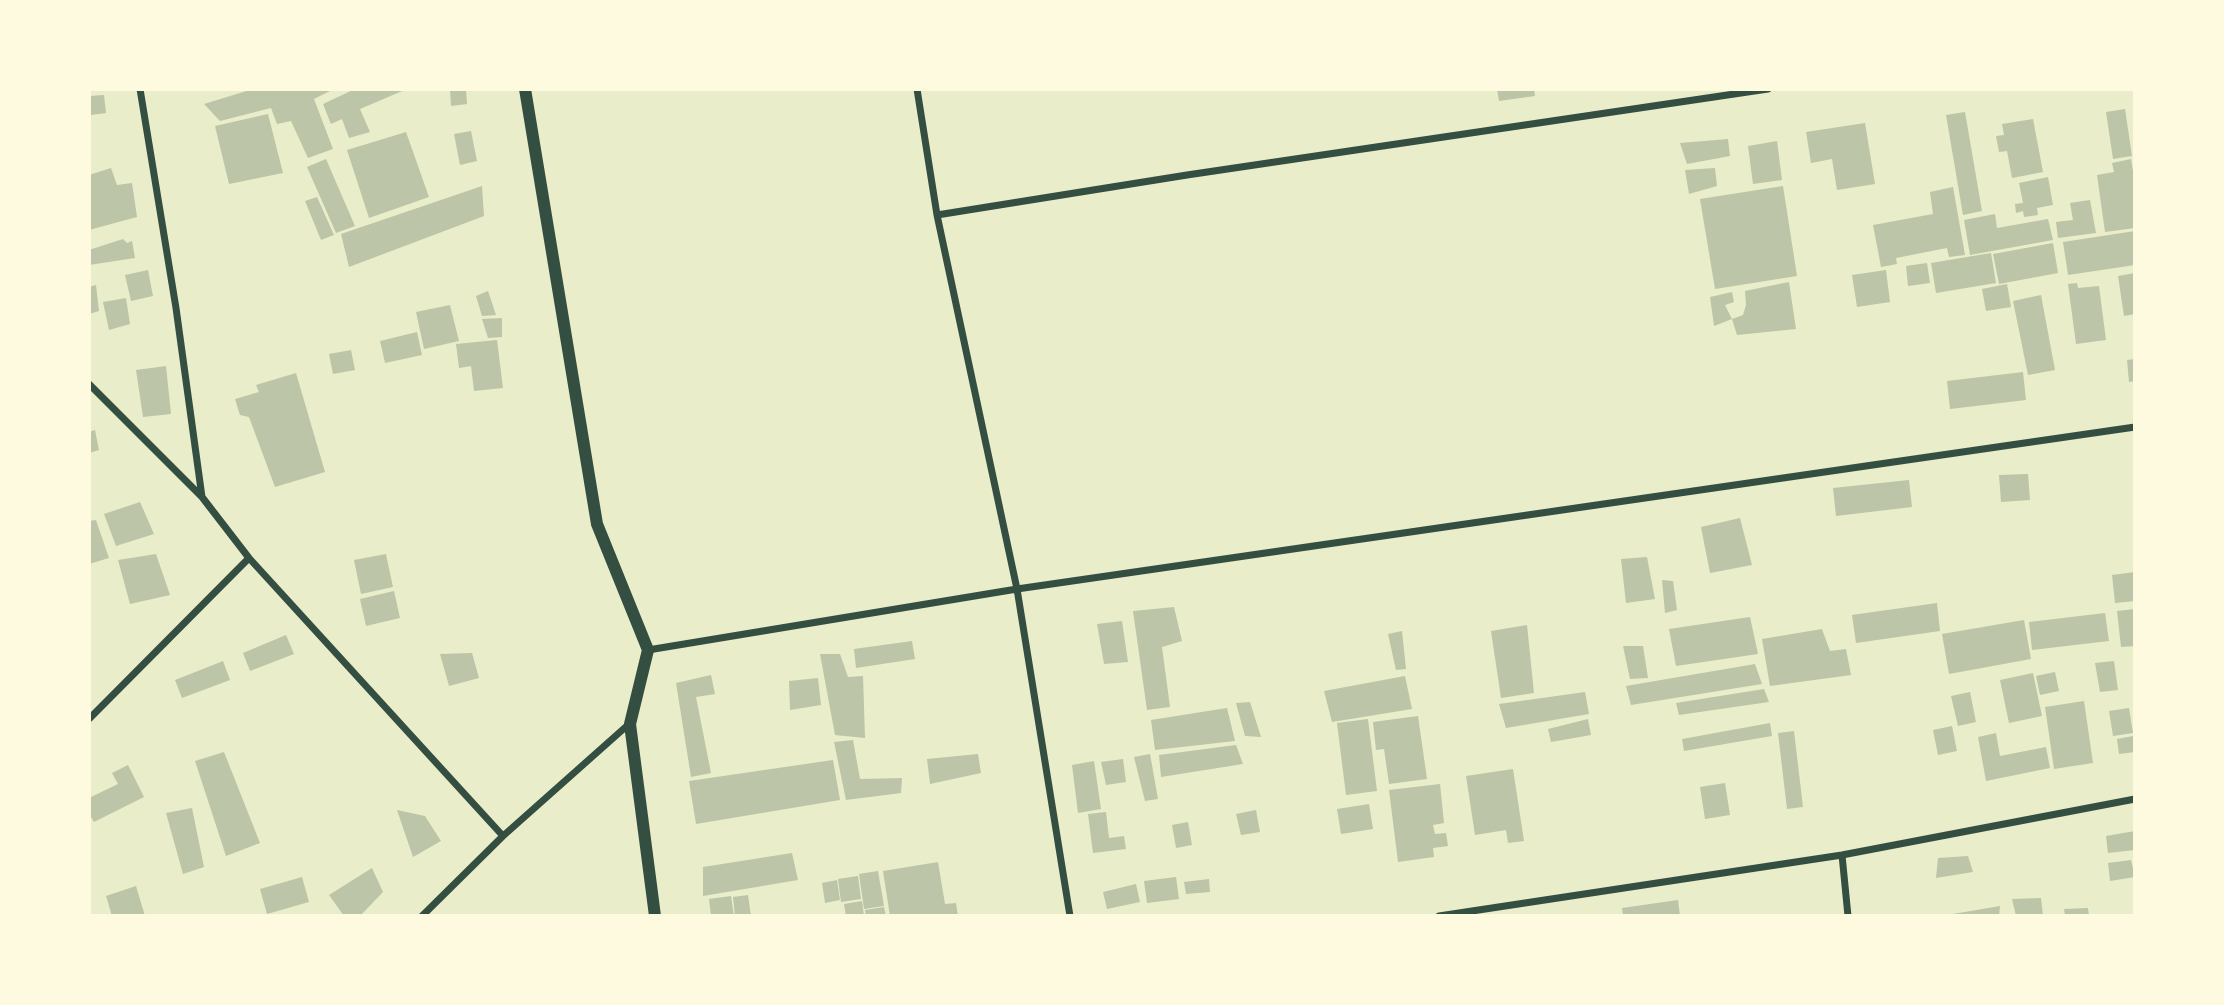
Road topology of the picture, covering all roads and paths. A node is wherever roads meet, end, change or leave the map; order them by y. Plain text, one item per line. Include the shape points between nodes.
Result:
1 (140, 89) edge
2 (524, 89) edge
3 (917, 89) edge
4 (1768, 89) edge
5 (937, 215) junction
6 (89, 384) edge
7 (2135, 427) edge
8 (202, 497) junction
9 (249, 558) junction
10 (1017, 589) junction
11 (648, 650) junction
12 (89, 719) edge
13 (630, 723) junction
14 (2135, 799) edge
15 (503, 835) junction
16 (1842, 855) junction
17 (422, 916) edge
18 (654, 916) edge
19 (1070, 916) edge
20 (1439, 916) edge
21 (1848, 916) edge

1 - 8 street
2 - 11 street via 597,524
3 - 5 street
4 - 5 street
5 - 10 street
6 - 8 street
7 - 10 street
8 - 9 street
9 - 12 street
9 - 15 street
10 - 11 street
10 - 19 street
11 - 13 street
13 - 15 street
13 - 18 street
14 - 16 street
15 - 17 street
16 - 20 street
16 - 21 street

